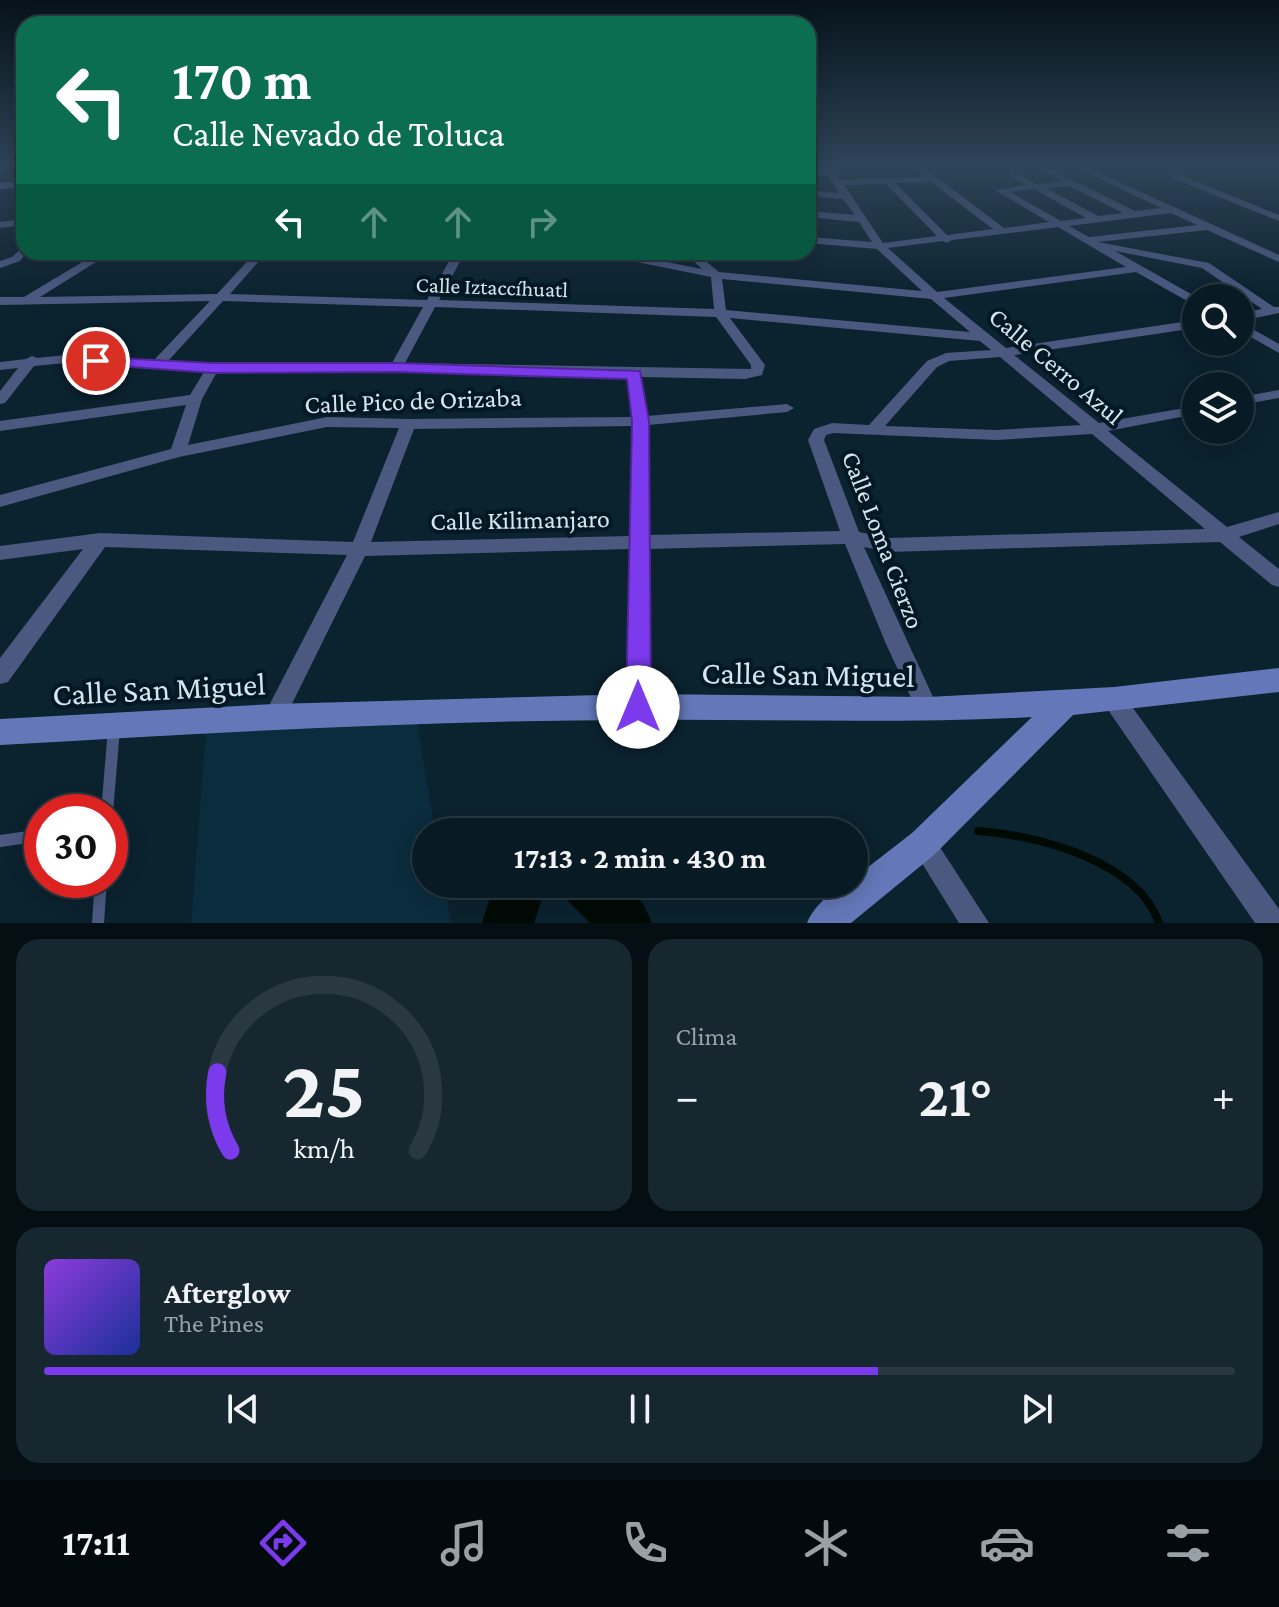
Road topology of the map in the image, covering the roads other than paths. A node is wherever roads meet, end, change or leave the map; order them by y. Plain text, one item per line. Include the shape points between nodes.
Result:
1 (855, 209) edge
2 (916, 209) edge
3 (972, 209) edge
4 (1032, 209) edge
5 (1078, 209) edge
6 (1123, 209) edge
7 (1257, 209) edge
8 (1171, 210) joint
9 (816, 215) edge
10 (1135, 215) junction
11 (1279, 218) edge
12 (861, 219) junction
13 (1098, 219) junction
14 (1057, 224) junction
15 (1208, 227) junction
16 (1003, 232) junction
17 (947, 240) junction
18 (816, 241) edge
19 (1087, 242) junction
20 (880, 246) junction
21 (1279, 259) edge
22 (94, 260) edge
23 (255, 260) edge
24 (455, 260) edge
25 (642, 260) edge
26 (698, 260) edge
27 (1135, 269) junction
28 (716, 275) junction
29 (1182, 294) edge
30 (934, 296) junction
31 (222, 297) junction
32 (26, 300) junction
33 (0, 301) edge
34 (432, 306) junction
35 (1276, 311) edge
36 (720, 313) junction
37 (1254, 315) edge
38 (1182, 326) edge
39 (1254, 334) edge
40 (983, 337) junction
41 (1279, 349) edge
42 (1002, 353) junction
43 (32, 360) junction
44 (157, 365) junction
45 (0, 366) edge
46 (396, 367) junction
47 (213, 368) junction
48 (634, 375) junction
49 (1279, 394) edge
50 (1254, 398) edge
51 (195, 399) junction
52 (0, 400) edge
53 (787, 408) dead end
54 (1182, 413) edge
55 (640, 421) junction
56 (408, 424) junction
57 (0, 426) edge
58 (1094, 429) junction
59 (873, 430) junction
60 (178, 452) junction
61 (0, 501) edge
62 (1279, 518) edge
63 (1222, 535) junction
64 (849, 537) junction
65 (100, 540) junction
66 (639, 544) junction
67 (359, 549) junction
68 (0, 553) edge
69 (1279, 580) edge
70 (0, 675) edge
71 (1279, 680) edge
72 (1114, 700) junction
73 (1065, 704) junction
74 (638, 707) junction
75 (928, 710) junction
76 (274, 717) junction
77 (115, 725) junction
78 (0, 732) edge
79 (109, 794) edge
80 (24, 838) edge
81 (0, 841) edge
82 (923, 844) junction
83 (100, 898) edge
84 (98, 923) edge
85 (824, 923) edge
86 (975, 923) edge
87 (1272, 923) edge

1 - 12 street, Calle Cerro Azul
2 - 17 street
3 - 16 street
4 - 14 street
5 - 13 street
6 - 10 street
7 - 11 street
8 - 10 street
8 - 15 street
9 - 12 street
10 - 13 street
12 - 20 street, Calle Cerro Azul
13 - 14 street
14 - 16 street
14 - 19 street
15 - 19 street
15 - 21 street
16 - 17 street
17 - 20 street
18 - 20 street
19 - 27 street
19 - 35 street via 1205,265
20 - 30 street, Calle Cerro Azul
22 - 32 street
23 - 31 street
24 - 34 street
25 - 28 street
26 - 28 street
27 - 29 street
27 - 30 street
28 - 30 street
28 - 36 street
30 - 40 street, Calle Cerro Azul
31 - 32 street, Calle Iztaccíhuatl
31 - 34 street, Calle Iztaccíhuatl
31 - 44 street
32 - 33 street, Calle Iztaccíhuatl
34 - 36 street, Calle Iztaccíhuatl
34 - 46 street
35 - 37 street
36 - 40 street, Calle Iztaccíhuatl
36 - 48 street via 758,365 757,372
38 - 42 street
39 - 41 street
40 - 42 street, Calle Cerro Azul
42 - 58 street, Calle Cerro Azul
42 - 59 street via 946,357 932,364
43 - 44 street
43 - 45 street
43 - 52 street
44 - 47 street
46 - 47 street
46 - 48 street
47 - 51 street
48 - 55 street
49 - 50 street
51 - 57 street
51 - 60 street
53 - 55 street, Calle Pico de Orizaba
54 - 58 street
55 - 56 street, Calle Pico de Orizaba
55 - 66 street
56 - 60 street, Calle Pico de Orizaba via 327,422
56 - 67 street
58 - 59 street via 996,435
58 - 63 street, Calle Cerro Azul
59 - 64 street, Calle Loma Cierzo via 832,428 819,432 816,440
60 - 61 street, Calle Pico de Orizaba
62 - 63 street, Calle Kilimanjaro
63 - 64 street, Calle Kilimanjaro via 889,545
63 - 69 street, Calle Cerro Azul
64 - 66 street, Calle Kilimanjaro
64 - 75 street, Calle Loma Cierzo
65 - 67 street, Calle Kilimanjaro
65 - 68 street, Calle Kilimanjaro
65 - 70 street
66 - 67 street, Calle Kilimanjaro
66 - 74 street
67 - 76 street
71 - 72 street, Calle San Miguel
72 - 73 street, Calle San Miguel
72 - 87 street
73 - 75 street, Calle San Miguel
73 - 82 street
74 - 75 street, Calle San Miguel
74 - 76 street, Calle San Miguel
76 - 77 street, Calle San Miguel
77 - 78 street, Calle San Miguel
77 - 79 lane
80 - 81 lane
82 - 85 street
82 - 86 street
83 - 84 lane

